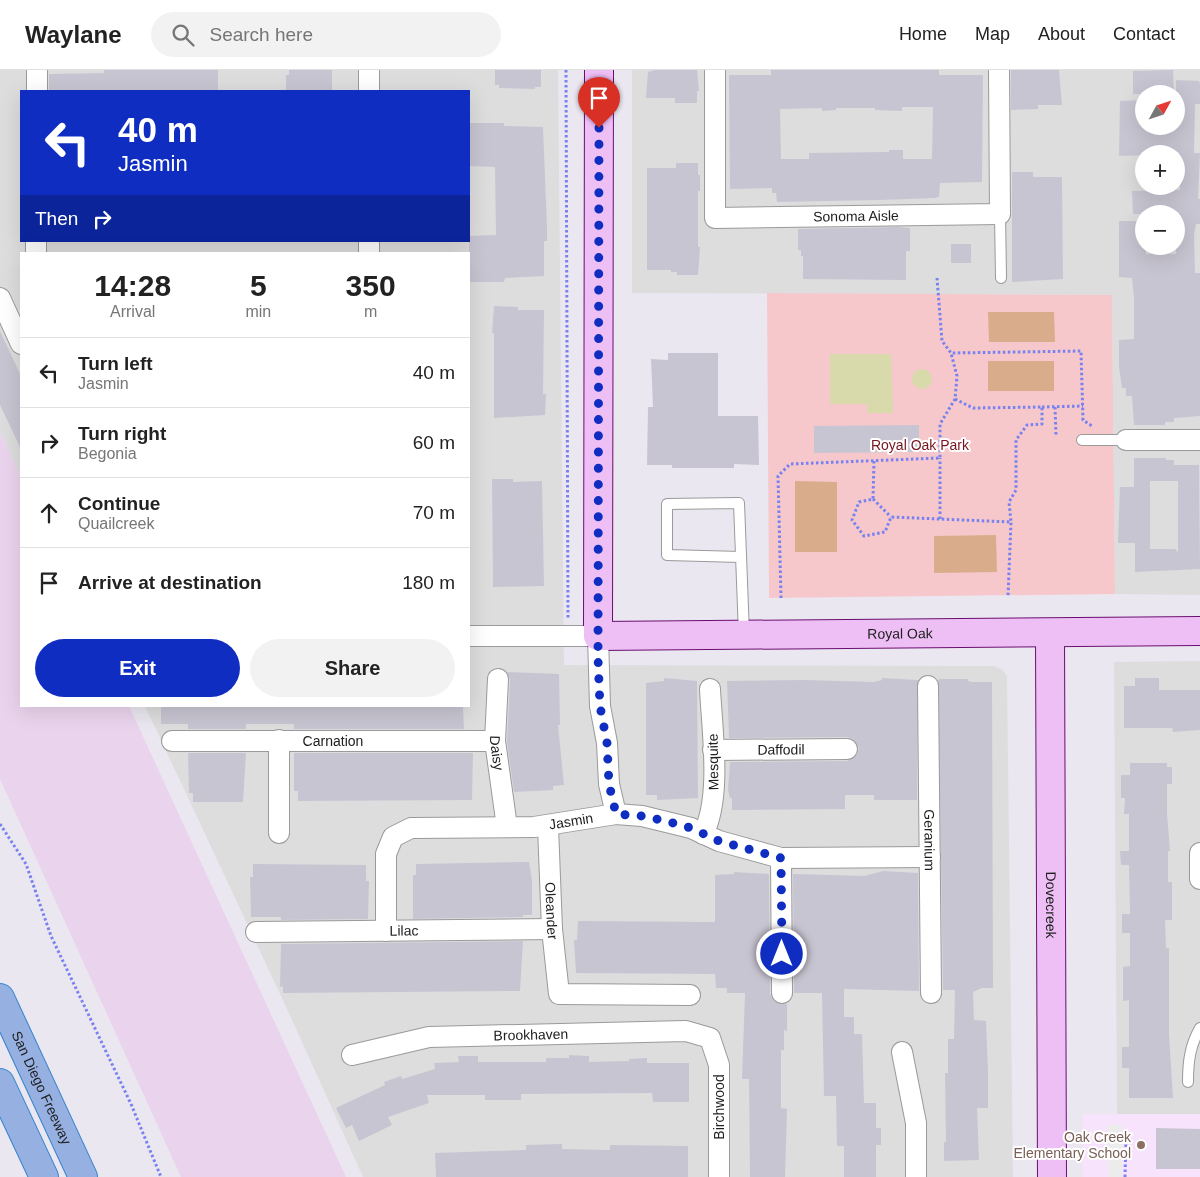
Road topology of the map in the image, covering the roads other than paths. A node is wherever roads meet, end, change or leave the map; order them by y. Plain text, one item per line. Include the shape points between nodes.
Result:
1 (37, 70) edge
2 (369, 70) edge
3 (599, 70) edge
4 (715, 70) edge
5 (999, 70) edge
6 (37, 90) edge
7 (369, 90) edge
8 (1000, 214) junction
9 (1000, 278) dead end
10 (0, 298) edge
11 (20, 342) edge
12 (1087, 439) road end
13 (1126, 440) joint
14 (1200, 440) edge
15 (741, 557) junction
16 (1200, 632) edge
17 (1050, 634) junction
18 (744, 635) junction
19 (470, 636) edge
20 (598, 636) junction
21 (498, 679) dead end
22 (928, 686) dead end
23 (710, 689) dead end
24 (279, 740) junction
25 (172, 741) dead end
26 (495, 741) junction
27 (848, 749) dead end
28 (713, 750) junction
29 (616, 814) junction
30 (507, 827) junction
31 (548, 827) junction
32 (279, 833) dead end
33 (703, 834) junction
34 (1200, 853) edge
35 (930, 857) junction
36 (781, 858) junction
37 (1200, 879) edge
38 (552, 929) junction
39 (386, 931) junction
40 (256, 932) dead end
41 (782, 993) dead end
42 (931, 993) dead end
43 (690, 995) dead end
44 (0, 998) edge
45 (1200, 1028) edge
46 (710, 1038) joint
47 (902, 1052) dead end
48 (352, 1056) dead end
49 (1188, 1082) dead end
50 (0, 1083) edge
51 (44, 1177) edge
52 (83, 1177) edge
53 (719, 1177) edge
54 (916, 1177) edge
55 (1052, 1177) edge

1 - 6 street
2 - 7 street
3 - 20 street
4 - 8 street, Sonoma Aisle via 715,218
5 - 8 street
8 - 9 lane
10 - 11 street
12 - 13 lane
13 - 14 street
15 - 15 lane via 739,503 667,504 667,555
15 - 18 lane
16 - 17 street, Royal Oak
17 - 18 street, Royal Oak
17 - 55 street, Dovecreek
18 - 20 street, Royal Oak
19 - 20 street
20 - 29 street via 600,706 607,743 609,784
21 - 26 street, Daisy
22 - 35 street, Geranium
23 - 28 street, Mesquite
24 - 25 street, Carnation
24 - 26 street, Carnation
24 - 32 street
26 - 30 street, Daisy
27 - 28 street, Daffodil
28 - 33 street, Mesquite via 713,800 710,822
29 - 31 street, Jasmin
29 - 33 street, Jasmin via 666,821
30 - 31 street, Jasmin
30 - 39 street, Jasmin via 411,828 393,837 386,854
31 - 38 street, Oleander
33 - 36 street, Jasmin
34 - 37 street
35 - 36 street, Jasmin
35 - 42 street, Geranium
36 - 41 street
38 - 39 street, Lilac
38 - 43 street, Oleander via 559,994
39 - 40 street, Lilac
44 - 52 highway, San Diego Freeway
45 - 49 lane via 1188,1058
46 - 48 street, Brookhaven via 686,1031 430,1037
46 - 53 street, Birchwood via 719,1065
47 - 54 street via 916,1123
50 - 51 highway

